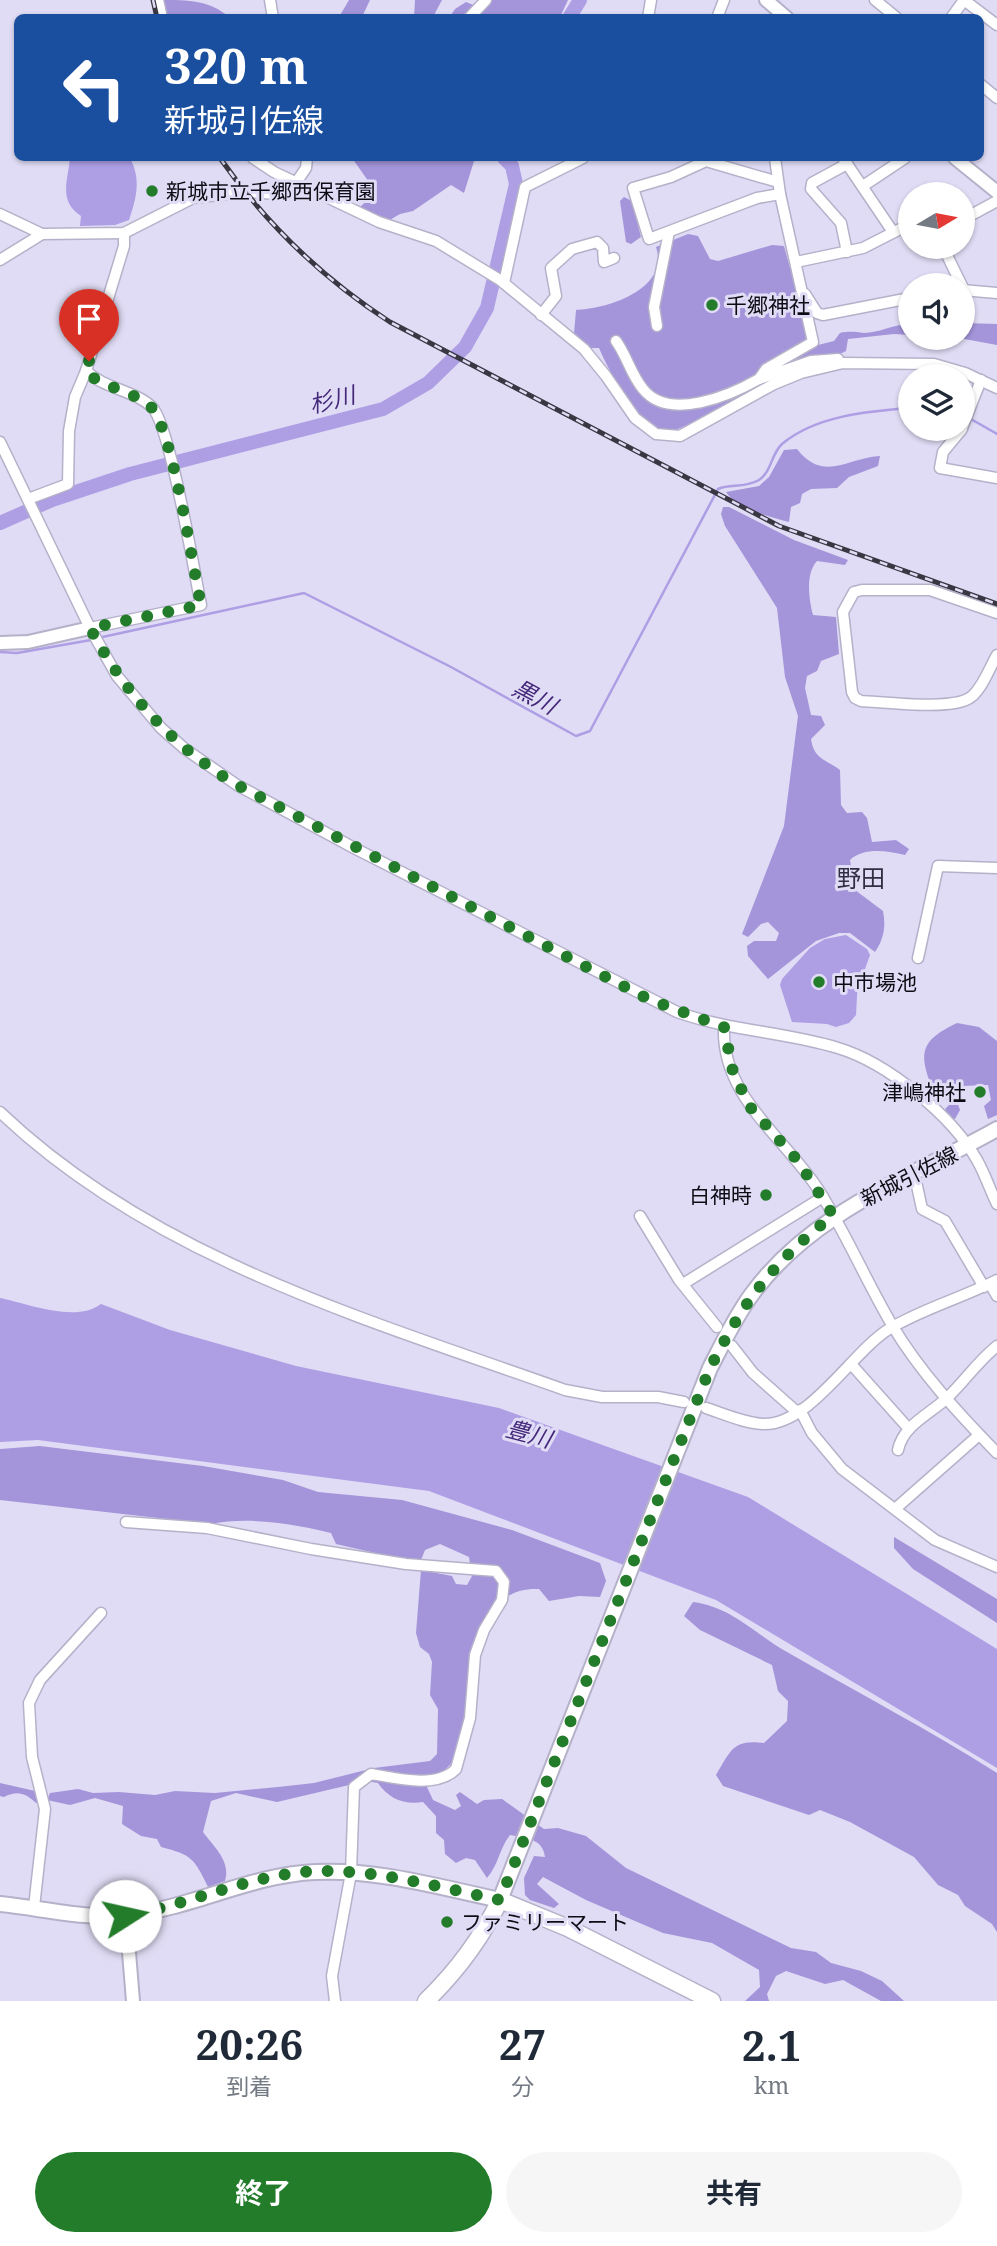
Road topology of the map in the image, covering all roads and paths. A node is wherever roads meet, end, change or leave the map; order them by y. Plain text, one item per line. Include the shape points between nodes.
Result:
1 (486, 0) edge
2 (766, 0) edge
3 (875, 0) edge
4 (964, 0) edge
5 (473, 14) edge
6 (782, 14) edge
7 (892, 14) edge
8 (982, 14) edge
9 (258, 161) edge
10 (307, 161) edge
11 (577, 161) edge
12 (724, 161) edge
13 (775, 161) edge
14 (845, 161) edge
15 (900, 161) edge
16 (960, 161) edge
17 (778, 182) junction
18 (297, 184) junction
19 (863, 186) junction
20 (997, 192) edge
21 (780, 194) junction
22 (997, 201) edge
23 (975, 213) edge
24 (0, 214) edge
25 (898, 230) edge
26 (670, 232) junction
27 (893, 232) junction
28 (124, 233) junction
29 (42, 234) junction
30 (846, 252) junction
31 (614, 258) dead end
32 (0, 260) edge
33 (796, 262) junction
34 (502, 282) junction
35 (803, 290) junction
36 (975, 291) edge
37 (997, 293) edge
38 (898, 300) edge
39 (541, 315) junction
40 (657, 326) dead end
41 (616, 341) dead end
42 (843, 363) junction
43 (86, 371) junction
44 (759, 379) junction
45 (981, 380) junction
46 (997, 388) edge
47 (975, 395) edge
48 (951, 441) edge
49 (0, 442) edge
50 (997, 478) edge
51 (28, 501) junction
52 (997, 613) edge
53 (91, 631) junction
54 (0, 643) edge
55 (997, 655) edge
56 (997, 867) edge
57 (918, 958) dead end
58 (724, 1027) junction
59 (0, 1112) edge
60 (997, 1129) edge
61 (967, 1146) junction
62 (914, 1172) junction
63 (822, 1197) junction
64 (997, 1204) edge
65 (833, 1215) junction
66 (640, 1216) dead end
67 (683, 1284) junction
68 (990, 1284) edge
69 (997, 1296) edge
70 (717, 1327) dead end
71 (893, 1327) junction
72 (732, 1346) dead end
73 (997, 1346) edge
74 (851, 1364) junction
75 (947, 1398) junction
76 (684, 1402) dead end
77 (706, 1408) dead end
78 (799, 1411) junction
79 (909, 1429) junction
80 (979, 1435) junction
81 (898, 1450) dead end
82 (997, 1453) edge
83 (895, 1509) junction
84 (126, 1522) dead end
85 (997, 1567) edge
86 (101, 1613) dead end
87 (351, 1873) junction
88 (500, 1900) junction
89 (0, 1904) edge
90 (34, 1907) junction
91 (125, 1916) junction
92 (133, 2001) edge
93 (335, 2001) edge
94 (426, 2001) edge
95 (712, 2001) edge

1 - 5 street
2 - 6 street
3 - 7 street
4 - 8 street
9 - 18 street
10 - 18 street
11 - 34 street via 525,187
12 - 17 street
12 - 26 street via 706,161 633,188 649,239
13 - 17 street
14 - 19 street
14 - 30 street via 812,183 811,189 841,223
15 - 19 street
16 - 20 street
17 - 21 street
18 - 28 street via 278,194 245,192 193,198
18 - 34 street via 379,222 436,241
19 - 27 street
21 - 26 street via 757,198
21 - 33 street
22 - 23 street
24 - 29 street
25 - 27 street
26 - 40 street via 654,307
27 - 30 street
28 - 29 street
28 - 43 street
29 - 32 street
30 - 33 street
31 - 39 street via 604,262 603,247 597,242 565,253 551,268 556,296
33 - 35 street
34 - 39 street
35 - 38 street via 823,315
35 - 44 street via 813,342 766,369
36 - 37 street
39 - 42 street via 591,357 644,428 671,437 690,432 774,384
41 - 44 street via 644,391 676,404 718,398
42 - 44 street via 839,359 811,361
42 - 45 street via 933,364
43 - 51 street via 69,431 68,484
43 - 53 street via 151,407 163,427 201,605
45 - 46 street
45 - 47 street
48 - 50 street via 940,468
49 - 51 street
51 - 53 street
52 - 55 street via 930,590 854,592 843,612 852,692 861,701 965,700 975,693
53 - 54 street
53 - 58 street via 138,703 209,768 627,988 677,1012
56 - 57 street via 938,866
58 - 61 street via 839,1048 879,1066 922,1099
58 - 63 street via 733,1072 750,1107 798,1161
59 - 76 street via 96,1189 185,1240 297,1292 565,1390
60 - 61 main road, 新城引佐線
61 - 62 main road, 新城引佐線
61 - 64 street
62 - 65 main road, 新城引佐線
62 - 68 street via 922,1209 946,1221
63 - 65 street
63 - 67 street
65 - 71 street
65 - 88 main road, 新城引佐線 via 802,1240 752,1294 710,1368
66 - 67 street
67 - 70 street
68 - 69 street
68 - 71 street
71 - 74 street
71 - 75 street
72 - 78 street via 753,1373
73 - 75 street
74 - 78 street
74 - 79 street
75 - 79 street
75 - 80 street
77 - 78 street via 765,1424
78 - 83 street via 842,1469
79 - 81 street
80 - 82 street
80 - 83 street
83 - 85 street via 935,1540
84 - 87 street via 207,1528 406,1564 496,1571 505,1583 502,1600 475,1655 470,1718 456,1769 439,1778 410,1780 371,1774 354,1787
86 - 90 street via 40,1681 29,1703 32,1757 45,1809
87 - 88 main road
87 - 91 main road via 318,1871 259,1879 169,1908
87 - 93 street via 332,1976
88 - 94 highway via 472,1949
88 - 95 highway via 568,1928
89 - 90 main road
90 - 91 main road
91 - 92 street

